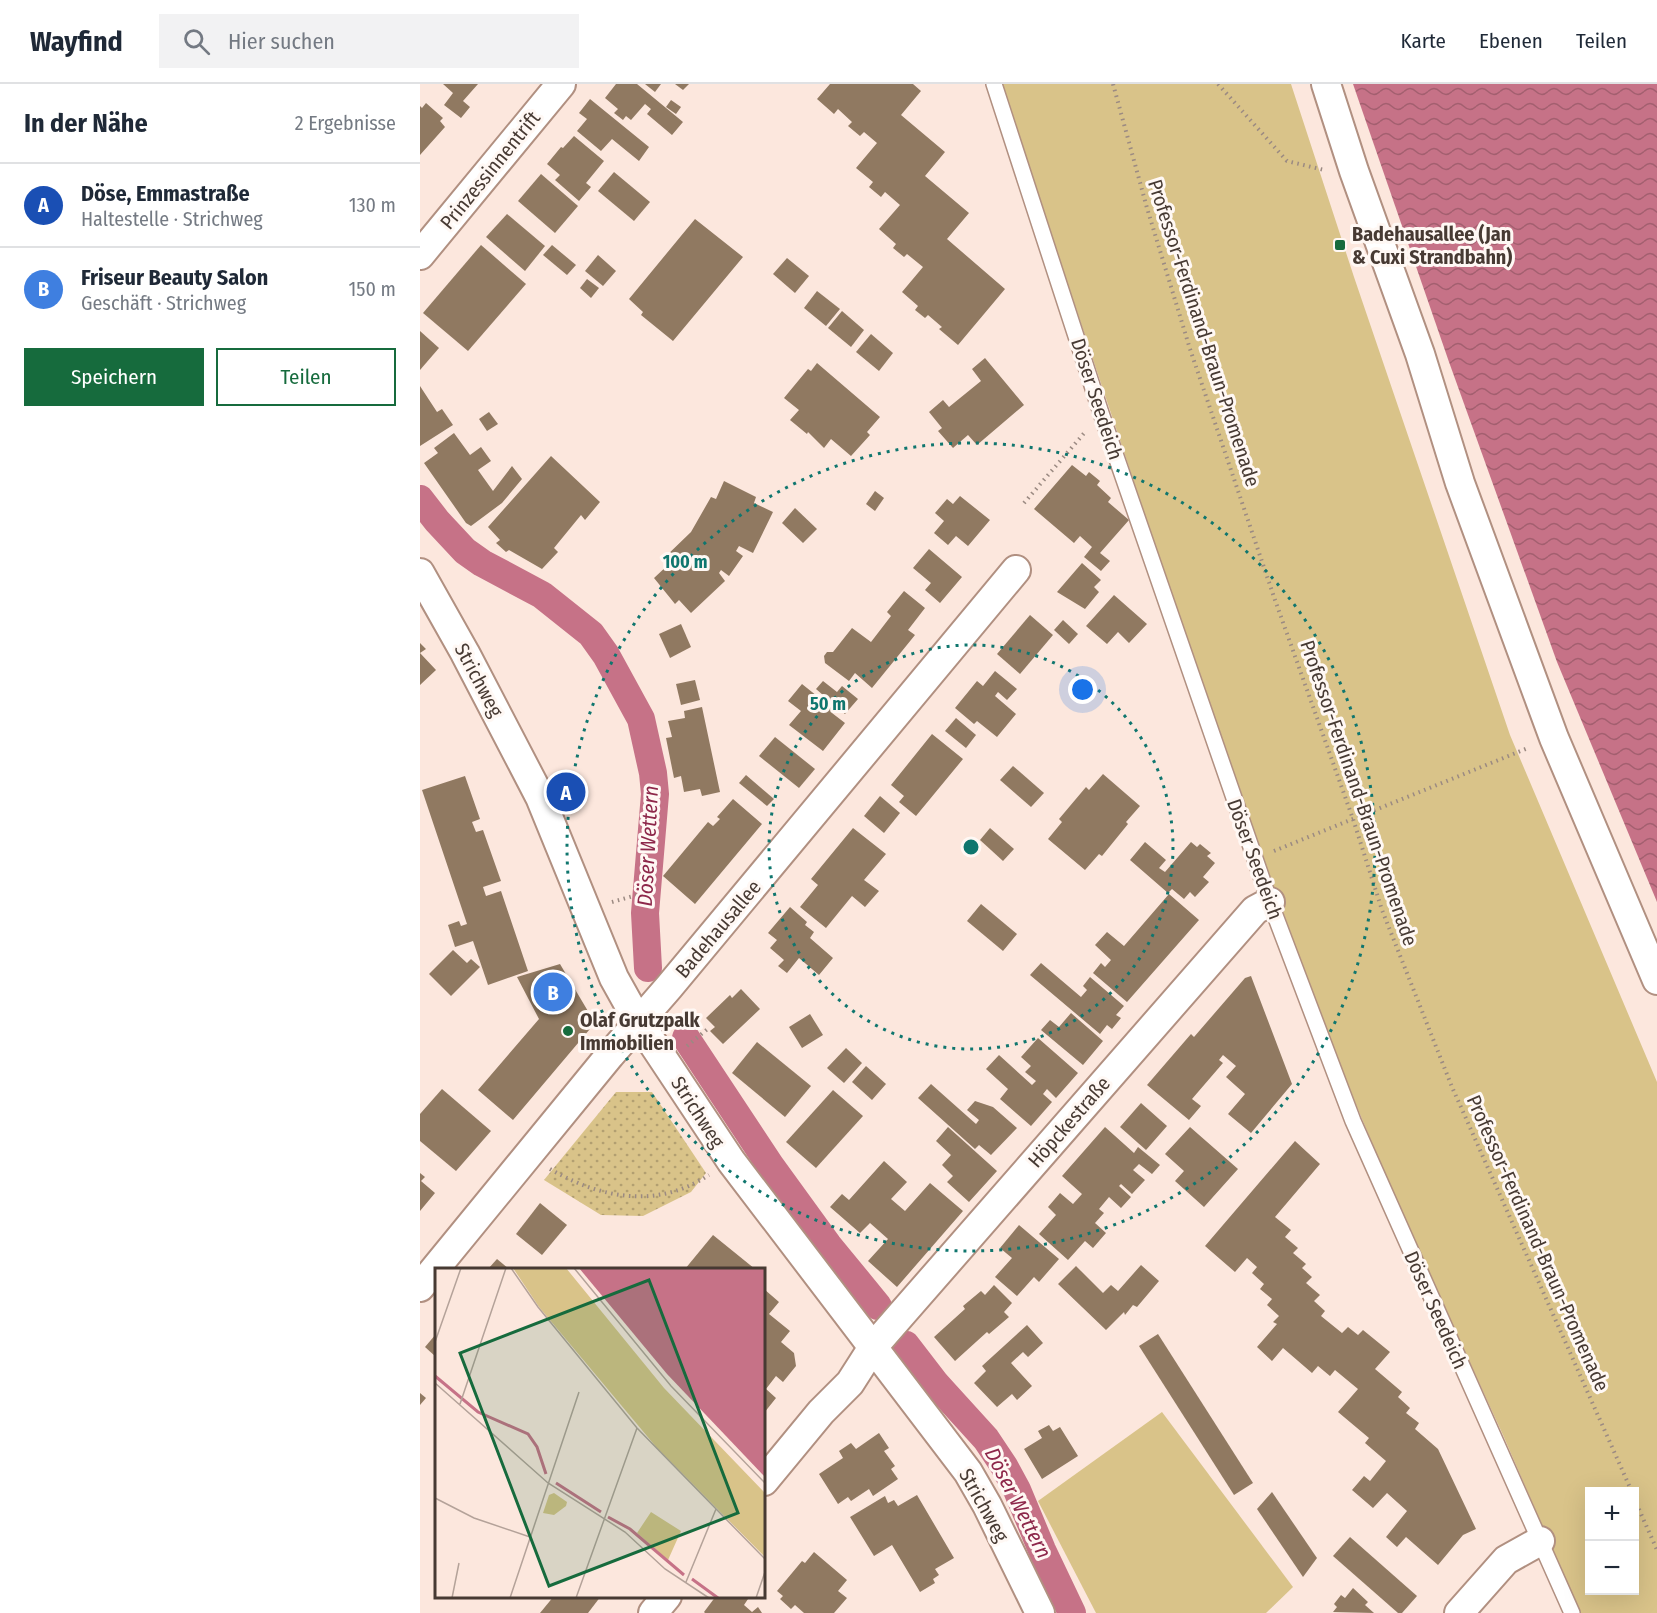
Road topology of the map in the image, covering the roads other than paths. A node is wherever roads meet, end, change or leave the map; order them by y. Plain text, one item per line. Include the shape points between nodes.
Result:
1 (561, 84) edge
2 (993, 84) edge
3 (1326, 84) edge
4 (420, 255) edge
5 (1016, 570) dead end
6 (420, 573) edge
7 (1270, 902) junction
8 (1657, 980) edge
9 (638, 1022) junction
10 (436, 1268) edge
11 (435, 1269) edge
12 (420, 1287) edge
13 (873, 1347) junction
14 (765, 1480) edge
15 (1540, 1541) junction
16 (665, 1598) edge
17 (653, 1613) edge
18 (1040, 1613) edge
19 (1459, 1613) edge
20 (1572, 1613) edge

1 - 4 street, Prinzessinnentrift
2 - 7 lane, Döser Seedeich via 1105,425
3 - 8 street via 1420,354 1460,483 1554,738
5 - 9 street, Badehausallee
6 - 9 street, Strichweg via 540,797 614,978
7 - 13 street, Höpckestraße via 1255,910
7 - 15 lane, Döser Seedeich via 1353,1121
9 - 10 street, Badehausallee
9 - 13 street, Strichweg via 731,1161
11 - 12 street, Badehausallee
13 - 14 street, Höpckestraße via 850,1383
13 - 18 street, Strichweg via 968,1472
15 - 19 street via 1506,1560
15 - 20 lane, Döser Seedeich
16 - 17 street

